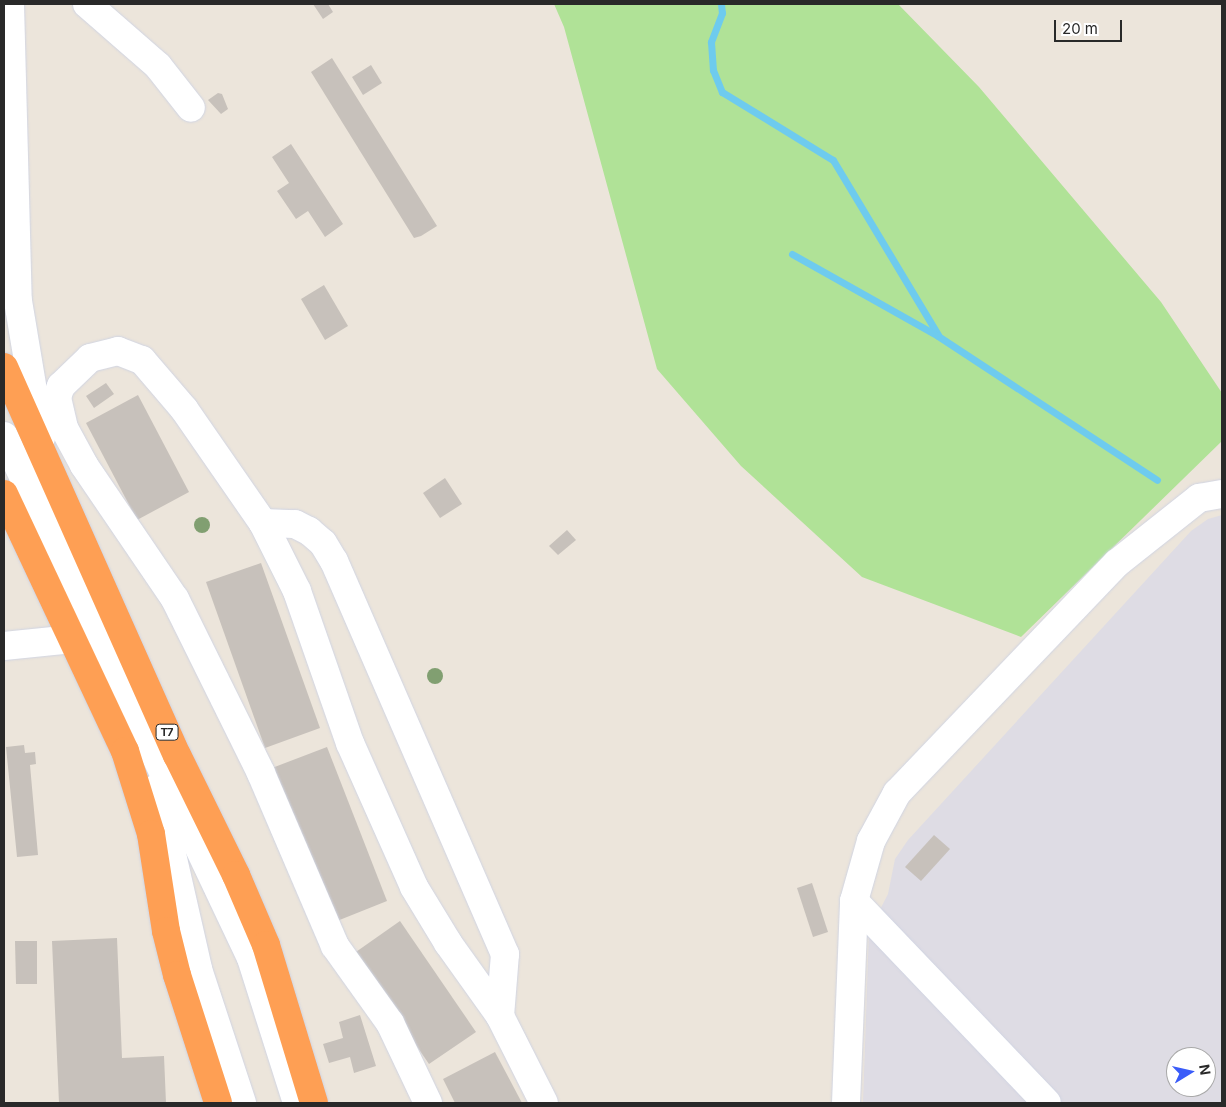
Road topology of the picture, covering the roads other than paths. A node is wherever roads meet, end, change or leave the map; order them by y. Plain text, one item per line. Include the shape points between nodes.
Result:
1 (10, 4) edge
2 (87, 4) edge
3 (191, 108) dead end
4 (4, 367) edge
5 (4, 436) edge
6 (44, 455) junction
7 (4, 494) edge
8 (1222, 494) edge
9 (264, 523) junction
10 (73, 639) junction
11 (4, 646) edge
12 (124, 689) junction
13 (854, 901) junction
14 (500, 1016) junction
15 (218, 1103) edge
16 (242, 1103) edge
17 (297, 1103) edge
18 (314, 1103) edge
19 (428, 1103) edge
20 (544, 1103) edge
21 (846, 1103) edge
22 (1047, 1103) edge

1 - 6 lane via 18,301
2 - 3 lane via 158,66
4 - 6 highway, T7
5 - 12 lane
6 - 18 highway, T7 via 173,746 266,945
7 - 10 highway
8 - 13 lane via 1199,498 1117,564 897,793 871,841
9 - 14 lane via 297,591 350,743 414,886 448,943
9 - 14 lane via 295,524 309,531 323,542 334,561 505,954
9 - 19 lane via 184,410 142,360 118,351 90,358 61,386 58,398 64,428 84,465 175,599 261,774 335,946 390,1024
10 - 11 lane
10 - 15 highway via 125,751 140,795 151,834 170,948
12 - 16 lane via 146,748 164,813 198,969
12 - 17 lane via 251,958
13 - 21 lane
13 - 22 lane
14 - 20 lane

